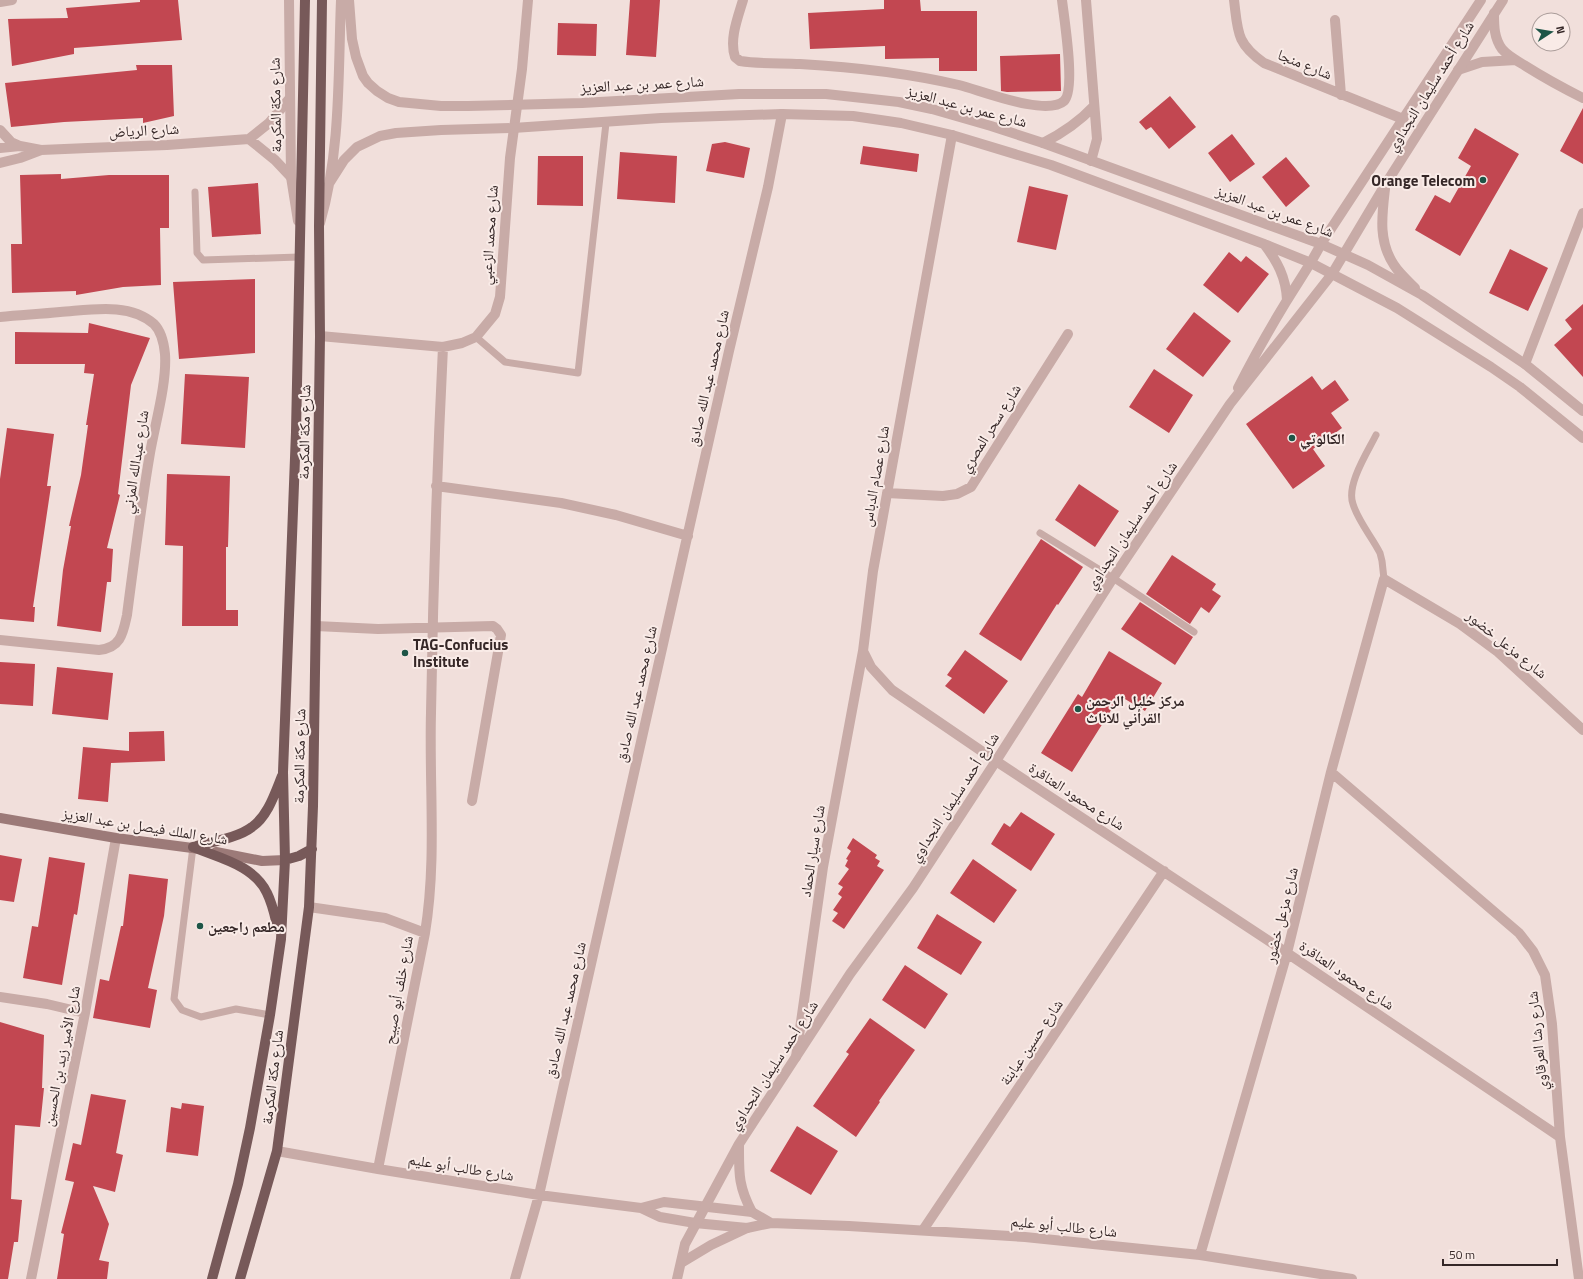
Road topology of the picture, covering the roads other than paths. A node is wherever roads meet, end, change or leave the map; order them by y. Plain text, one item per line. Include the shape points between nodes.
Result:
1 (12, 0) edge
2 (289, 0) edge
3 (305, 0) edge
4 (322, 0) edge
5 (341, 0) edge
6 (349, 0) edge
7 (528, 0) edge
8 (743, 0) edge
9 (1062, 0) edge
10 (1086, 0) edge
11 (1234, 0) edge
12 (1481, 0) edge
13 (1503, 0) edge
14 (0, 2) edge
15 (1494, 13) junction
16 (1335, 20) dead end
17 (1516, 60) junction
18 (1458, 70) junction
19 (1341, 94) junction
20 (290, 98) junction
21 (1583, 98) edge
22 (517, 104) junction
23 (1094, 106) junction
24 (782, 114) junction
25 (1403, 119) junction
26 (606, 123) junction
27 (514, 128) junction
28 (0, 130) edge
29 (952, 135) junction
30 (249, 138) junction
31 (1043, 143) junction
32 (20, 146) junction
33 (0, 148) edge
34 (41, 150) junction
35 (1091, 161) junction
36 (0, 163) edge
37 (290, 177) junction
38 (330, 182) junction
39 (1385, 185) junction
40 (195, 192) dead end
41 (1583, 213) edge
42 (319, 226) junction
43 (300, 232) junction
44 (1264, 244) junction
45 (1321, 244) junction
46 (1344, 253) junction
47 (299, 257) junction
48 (1311, 263) junction
49 (1332, 274) junction
50 (1422, 295) junction
51 (1287, 300) junction
52 (0, 317) edge
53 (1068, 334) dead end
54 (320, 336) junction
55 (476, 337) junction
56 (443, 347) junction
57 (1525, 364) junction
58 (1230, 404) junction
59 (1583, 411) edge
60 (1376, 435) dead end
61 (1583, 438) edge
62 (436, 486) junction
63 (887, 493) junction
64 (1040, 533) dead end
65 (688, 536) junction
66 (1113, 578) junction
67 (1384, 579) junction
68 (316, 626) junction
69 (434, 628) junction
70 (1194, 632) dead end
71 (0, 640) edge
72 (862, 651) junction
73 (1583, 730) edge
74 (996, 761) junction
75 (284, 772) junction
76 (1331, 772) junction
77 (472, 801) dead end
78 (0, 818) edge
79 (116, 838) junction
80 (193, 847) junction
81 (312, 849) junction
82 (285, 860) junction
83 (1164, 871) junction
84 (309, 907) junction
85 (426, 933) junction
86 (280, 939) junction
87 (1287, 953) junction
88 (0, 997) edge
89 (85, 1013) junction
90 (270, 1015) junction
91 (796, 1057) junction
92 (1560, 1137) junction
93 (739, 1144) junction
94 (277, 1151) junction
95 (378, 1169) junction
96 (539, 1195) junction
97 (704, 1206) junction
98 (642, 1208) junction
99 (752, 1212) junction
100 (695, 1223) junction
101 (771, 1223) junction
102 (747, 1228) junction
103 (922, 1230) junction
104 (1200, 1255) junction
105 (681, 1263) junction
106 (31, 1279) edge
107 (212, 1279) edge
108 (240, 1279) edge
109 (515, 1279) edge
110 (677, 1279) edge
111 (1352, 1279) edge
112 (1579, 1279) edge

1 - 14 street
2 - 20 street, شارع مكة المكرمة
3 - 43 main road, شارع مكة المكرمة
4 - 42 main road, شارع مكة المكرمة
5 - 38 street, شارع مكة المكرمة via 336,135
6 - 22 street, شارع عمر بن عبد العزيز via 352,39 363,76 377,91 388,98 399,102 441,106
7 - 22 street, شارع محمد الزعبي
8 - 9 street via 733,39 735,57 740,61 862,70 960,86 1017,102 1048,106 1064,101 1069,89 1068,47
10 - 23 street
11 - 19 street, شارع منجا via 1238,31 1250,53 1264,63
12 - 25 street, شارع أحمد سليمان النجداوي
13 - 15 street, شارع أحمد سليمان النجداوي
15 - 17 street via 1497,40 1503,50
15 - 18 street, شارع أحمد سليمان النجداوي
16 - 19 street
17 - 18 street via 1482,62
17 - 21 street
18 - 39 street, شارع أحمد سليمان النجداوي
19 - 25 street, شارع منجا
20 - 30 street via 269,123
20 - 37 street, شارع مكة المكرمة
22 - 27 street, شارع محمد الزعبي
22 - 31 street, شارع عمر بن عبد العزيز via 739,94 826,94 899,102 932,109
23 - 31 street via 1076,124
23 - 35 street via 1097,139
24 - 26 street via 661,118
24 - 29 street via 879,119
24 - 65 street, شارع محمد عبد الله صادق via 768,187
25 - 45 street, شارع أحمد سليمان النجداوي
26 - 27 street
26 - 55 lane via 578,373 505,362
27 - 38 street via 442,130 380,136 357,147 344,160
27 - 55 street, شارع محمد الزعبي via 500,297 495,314
28 - 32 street via 11,142
29 - 44 street via 1051,165
29 - 63 street, شارع عصام الدباس
30 - 34 street, شارع الرياض via 167,145
30 - 37 street
31 - 35 street, شارع عمر بن عبد العزيز
32 - 33 street, شارع الرياض
32 - 34 street, شارع الرياض
34 - 36 street, شارع الرياض
35 - 45 street, شارع عمر بن عبد العزيز
37 - 43 street, شارع مكة المكرمة
38 - 42 street, شارع مكة المكرمة
39 - 46 street, شارع أحمد سليمان النجداوي
39 - 50 street via 1381,216 1386,248 1394,265
40 - 47 lane via 197,253 203,260
41 - 57 street
42 - 54 main road, شارع مكة المكرمة
43 - 47 main road, شارع مكة المكرمة
44 - 48 street
44 - 51 street via 1282,273
45 - 46 street, شارع عمر بن عبد العزيز
45 - 48 street, شارع أحمد سليمان النجداوي
46 - 49 street, شارع أحمد سليمان النجداوي
46 - 50 street, شارع عمر بن عبد العزيز
47 - 75 main road, شارع مكة المكرمة via 293,537
48 - 49 street
48 - 51 street, شارع أحمد سليمان النجداوي
49 - 58 street, شارع أحمد سليمان النجداوي
49 - 61 street via 1397,308 1491,367
50 - 57 street, شارع عمر بن عبد العزيز
51 - 58 street, شارع أحمد سليمان النجداوي via 1255,354
52 - 71 street, شارع عبدالله المزني via 102,308 121,310 154,324 164,343 165,356 127,615 120,638 112,647 99,650
53 - 63 street, شارع سحر المصري via 971,487 957,494 943,496
54 - 56 street
54 - 68 main road, شارع مكة المكرمة
55 - 56 street
56 - 62 street
57 - 59 street, شارع عمر بن عبد العزيز
58 - 66 street, شارع أحمد سليمان النجداوي
60 - 67 lane, شارع مزعل خضور via 1351,492 1352,504 1380,553
62 - 65 street via 561,503
62 - 69 street
63 - 72 street, شارع عصام الدباس
64 - 66 lane
65 - 96 street, شارع محمد عبد الله صادق
66 - 70 lane
66 - 74 street, شارع أحمد سليمان النجداوي
67 - 73 street, شارع مزعل خضور via 1460,624 1493,648
67 - 76 street, شارع مزعل خضور
68 - 69 street
68 - 81 main road, شارع مكة المكرمة
69 - 77 street via 493,626 501,634
69 - 85 street via 430,761 432,862
72 - 74 street via 871,667 892,690
72 - 91 street, شارع سيار الحماد via 824,867
74 - 83 street, شارع محمود العناقرة
74 - 91 street, شارع أحمد سليمان النجداوي
75 - 80 main road via 266,811 253,827 245,832
75 - 82 main road, شارع مكة المكرمة
76 - 87 street, شارع مزعل خضور
76 - 92 street, شارع رشا العرقاوي via 1519,933 1533,951 1544,975 1552,1024
78 - 79 main road, شارع الملك فيصل بن عبد العزيز
79 - 80 main road, شارع الملك فيصل بن عبد العزيز
79 - 89 street, شارع الأمير زيد بن الحسين
80 - 82 main road, شارع الملك فيصل بن عبد العزيز via 251,860
80 - 86 main road via 240,866 260,882 272,904
80 - 90 lane via 174,999 182,1010 201,1017 236,1009
81 - 82 main road
81 - 84 main road, شارع مكة المكرمة
82 - 86 main road, شارع مكة المكرمة
83 - 87 street, شارع محمود العناقرة
83 - 103 street, شارع حسين عبابنة
84 - 85 street, شارع خلف أبو صبيح via 385,918
84 - 94 main road, شارع مكة المكرمة
85 - 95 street, شارع خلف أبو صبيح
86 - 90 main road, شارع مكة المكرمة
87 - 92 street, شارع محمود العناقرة
87 - 104 street, شارع مزعل خضور
88 - 89 street via 48,1004
89 - 106 street, شارع الأمير زيد بن الحسين
90 - 107 main road, شارع مكة المكرمة via 238,1184
91 - 93 street, شارع أحمد سليمان النجداوي
92 - 112 street, شارع رشا العرقاوي
93 - 97 street, شارع أحمد سليمان النجداوي
93 - 99 street via 740,1184
94 - 95 street, شارع طالب أبو عليم
94 - 108 main road, شارع مكة المكرمة
95 - 96 street, شارع طالب أبو عليم
96 - 98 street, شارع طالب أبو عليم
96 - 109 street, شارع محمد عبد الله صادق
97 - 98 street, شارع طالب أبو عليم via 664,1202
97 - 99 street, شارع طالب أبو عليم
97 - 100 street, شارع أحمد سليمان النجداوي
98 - 100 street, شارع طالب أبو عليم via 660,1216
99 - 101 street, شارع طالب أبو عليم
100 - 102 street, شارع طالب أبو عليم
100 - 105 street, شارع أحمد سليمان النجداوي via 685,1244
101 - 102 street, شارع طالب أبو عليم
101 - 103 street, شارع طالب أبو عليم
102 - 105 street
103 - 104 street, شارع طالب أبو عليم via 1025,1237
104 - 111 street, شارع طالب أبو عليم
105 - 110 street, شارع أحمد سليمان النجداوي

